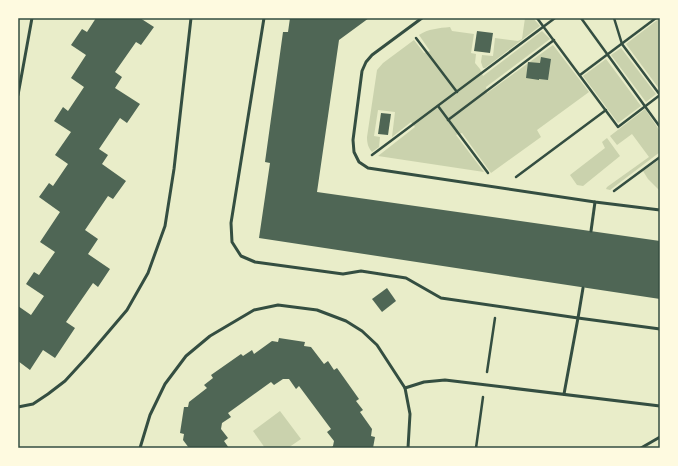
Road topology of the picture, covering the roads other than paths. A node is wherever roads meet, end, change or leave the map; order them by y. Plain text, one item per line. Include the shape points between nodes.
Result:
1 (32, 18) edge
2 (191, 18) edge
3 (264, 18) edge
4 (422, 18) edge
5 (18, 95) edge
6 (596, 202) junction
7 (660, 210) edge
8 (591, 231) dead end
9 (583, 288) dead end
10 (578, 318) junction
11 (660, 329) edge
12 (405, 388) junction
13 (564, 394) junction
14 (660, 406) edge
15 (18, 407) edge
16 (660, 437) edge
17 (140, 448) edge
18 (408, 448) edge
19 (641, 448) edge

1 - 5 lane
2 - 15 lane via 165,226 148,273 127,310 65,381 33,404
3 - 10 lane via 231,223 232,242 241,256 255,262 343,274 361,271 406,278 441,298
4 - 6 lane via 372,55 362,71 353,140 354,152 359,162 368,168
6 - 7 lane
6 - 8 lane
9 - 10 lane
10 - 11 lane
10 - 13 lane
12 - 13 lane via 424,382 445,380
12 - 17 lane via 377,346 362,331 346,321 317,310 278,305 254,310 210,336 186,356 166,384 150,415
12 - 18 lane via 410,414
13 - 14 lane
16 - 19 lane

